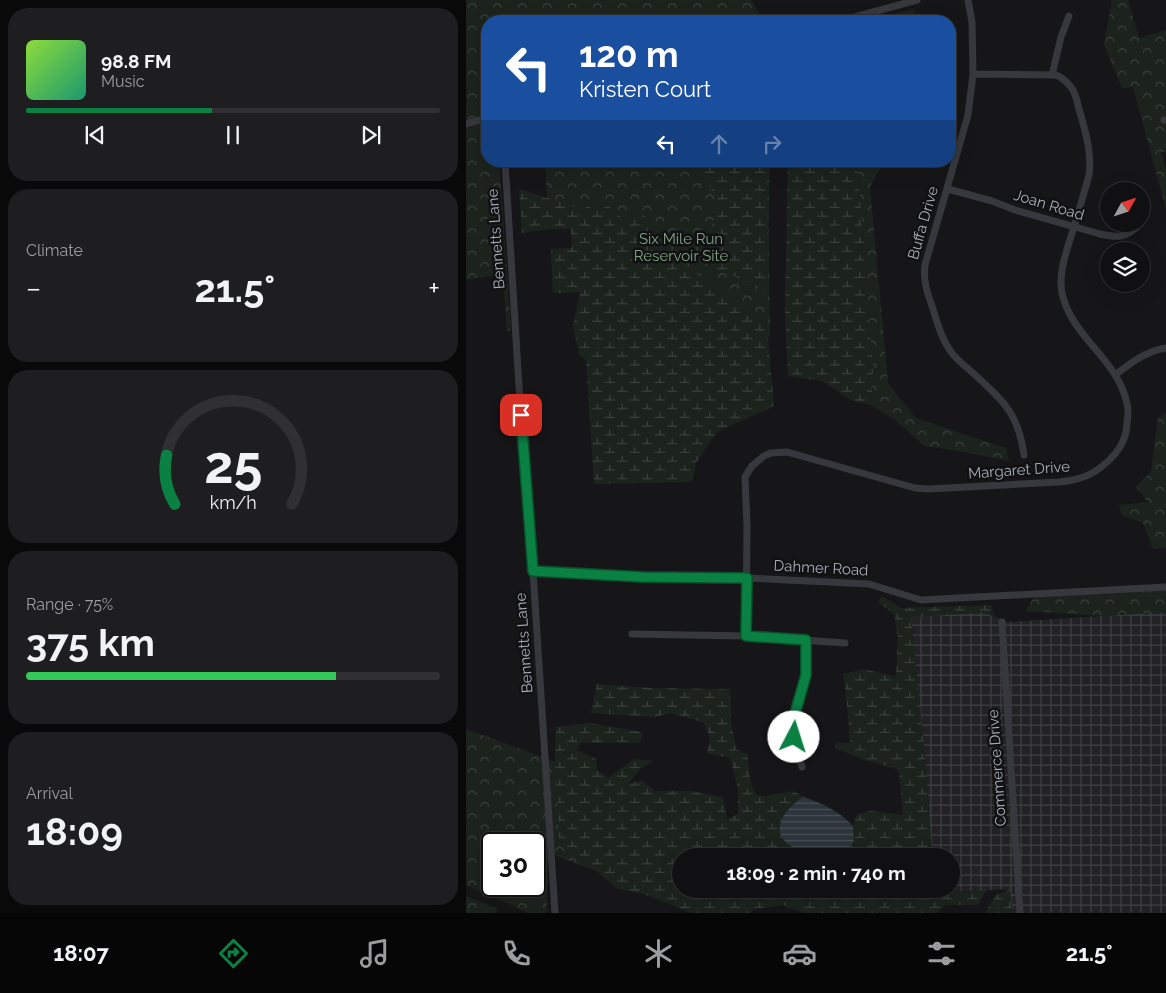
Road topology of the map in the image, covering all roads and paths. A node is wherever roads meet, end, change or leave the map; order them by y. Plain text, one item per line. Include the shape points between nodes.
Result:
1 (916, 0) edge
2 (968, 0) edge
3 (862, 15) edge
4 (1069, 16) dead end
5 (973, 74) junction
6 (1052, 75) junction
7 (481, 120) edge
8 (466, 124) edge
9 (958, 151) joint
10 (956, 159) edge
11 (505, 167) edge
12 (954, 167) edge
13 (948, 189) junction
14 (1074, 227) junction
15 (1129, 232) edge
16 (1166, 348) edge
17 (1116, 375) junction
18 (1024, 455) dead end
19 (533, 571) junction
20 (747, 578) junction
21 (1166, 587) edge
22 (1002, 622) dead end
23 (632, 634) dead end
24 (746, 636) junction
25 (806, 640) junction
26 (845, 643) dead end
27 (802, 767) dead end
28 (555, 913) edge
29 (1020, 913) edge

1 - 3 street
2 - 5 street, Buffa Drive via 972,22
4 - 6 street
5 - 6 street
5 - 9 street, Buffa Drive via 968,115
6 - 14 street, Margaret Drive via 1061,77 1075,94 1087,139 1089,175
7 - 8 street
9 - 10 street, Buffa Drive
11 - 19 street, Bennetts Lane
12 - 13 street, Buffa Drive
13 - 14 street, Joan Road
13 - 18 street, Buffa Drive via 925,265 929,298 940,332 951,352 1010,411
14 - 15 street, Joan Road via 1120,237
14 - 17 street, Margaret Drive via 1061,278 1062,295 1078,327
16 - 17 street via 1146,354
17 - 20 street, Margaret Drive via 1127,402 1125,436 1117,451 1101,467 1073,481 915,488 786,452 764,456 745,477
19 - 20 street, Dahmer Road
19 - 28 street, Bennetts Lane
20 - 21 street, Dahmer Road via 869,584 921,600
20 - 24 street, Margaret Drive
22 - 29 street, Commerce Drive
23 - 24 street
24 - 25 street
25 - 26 street
25 - 27 street via 806,675 796,710 794,737

